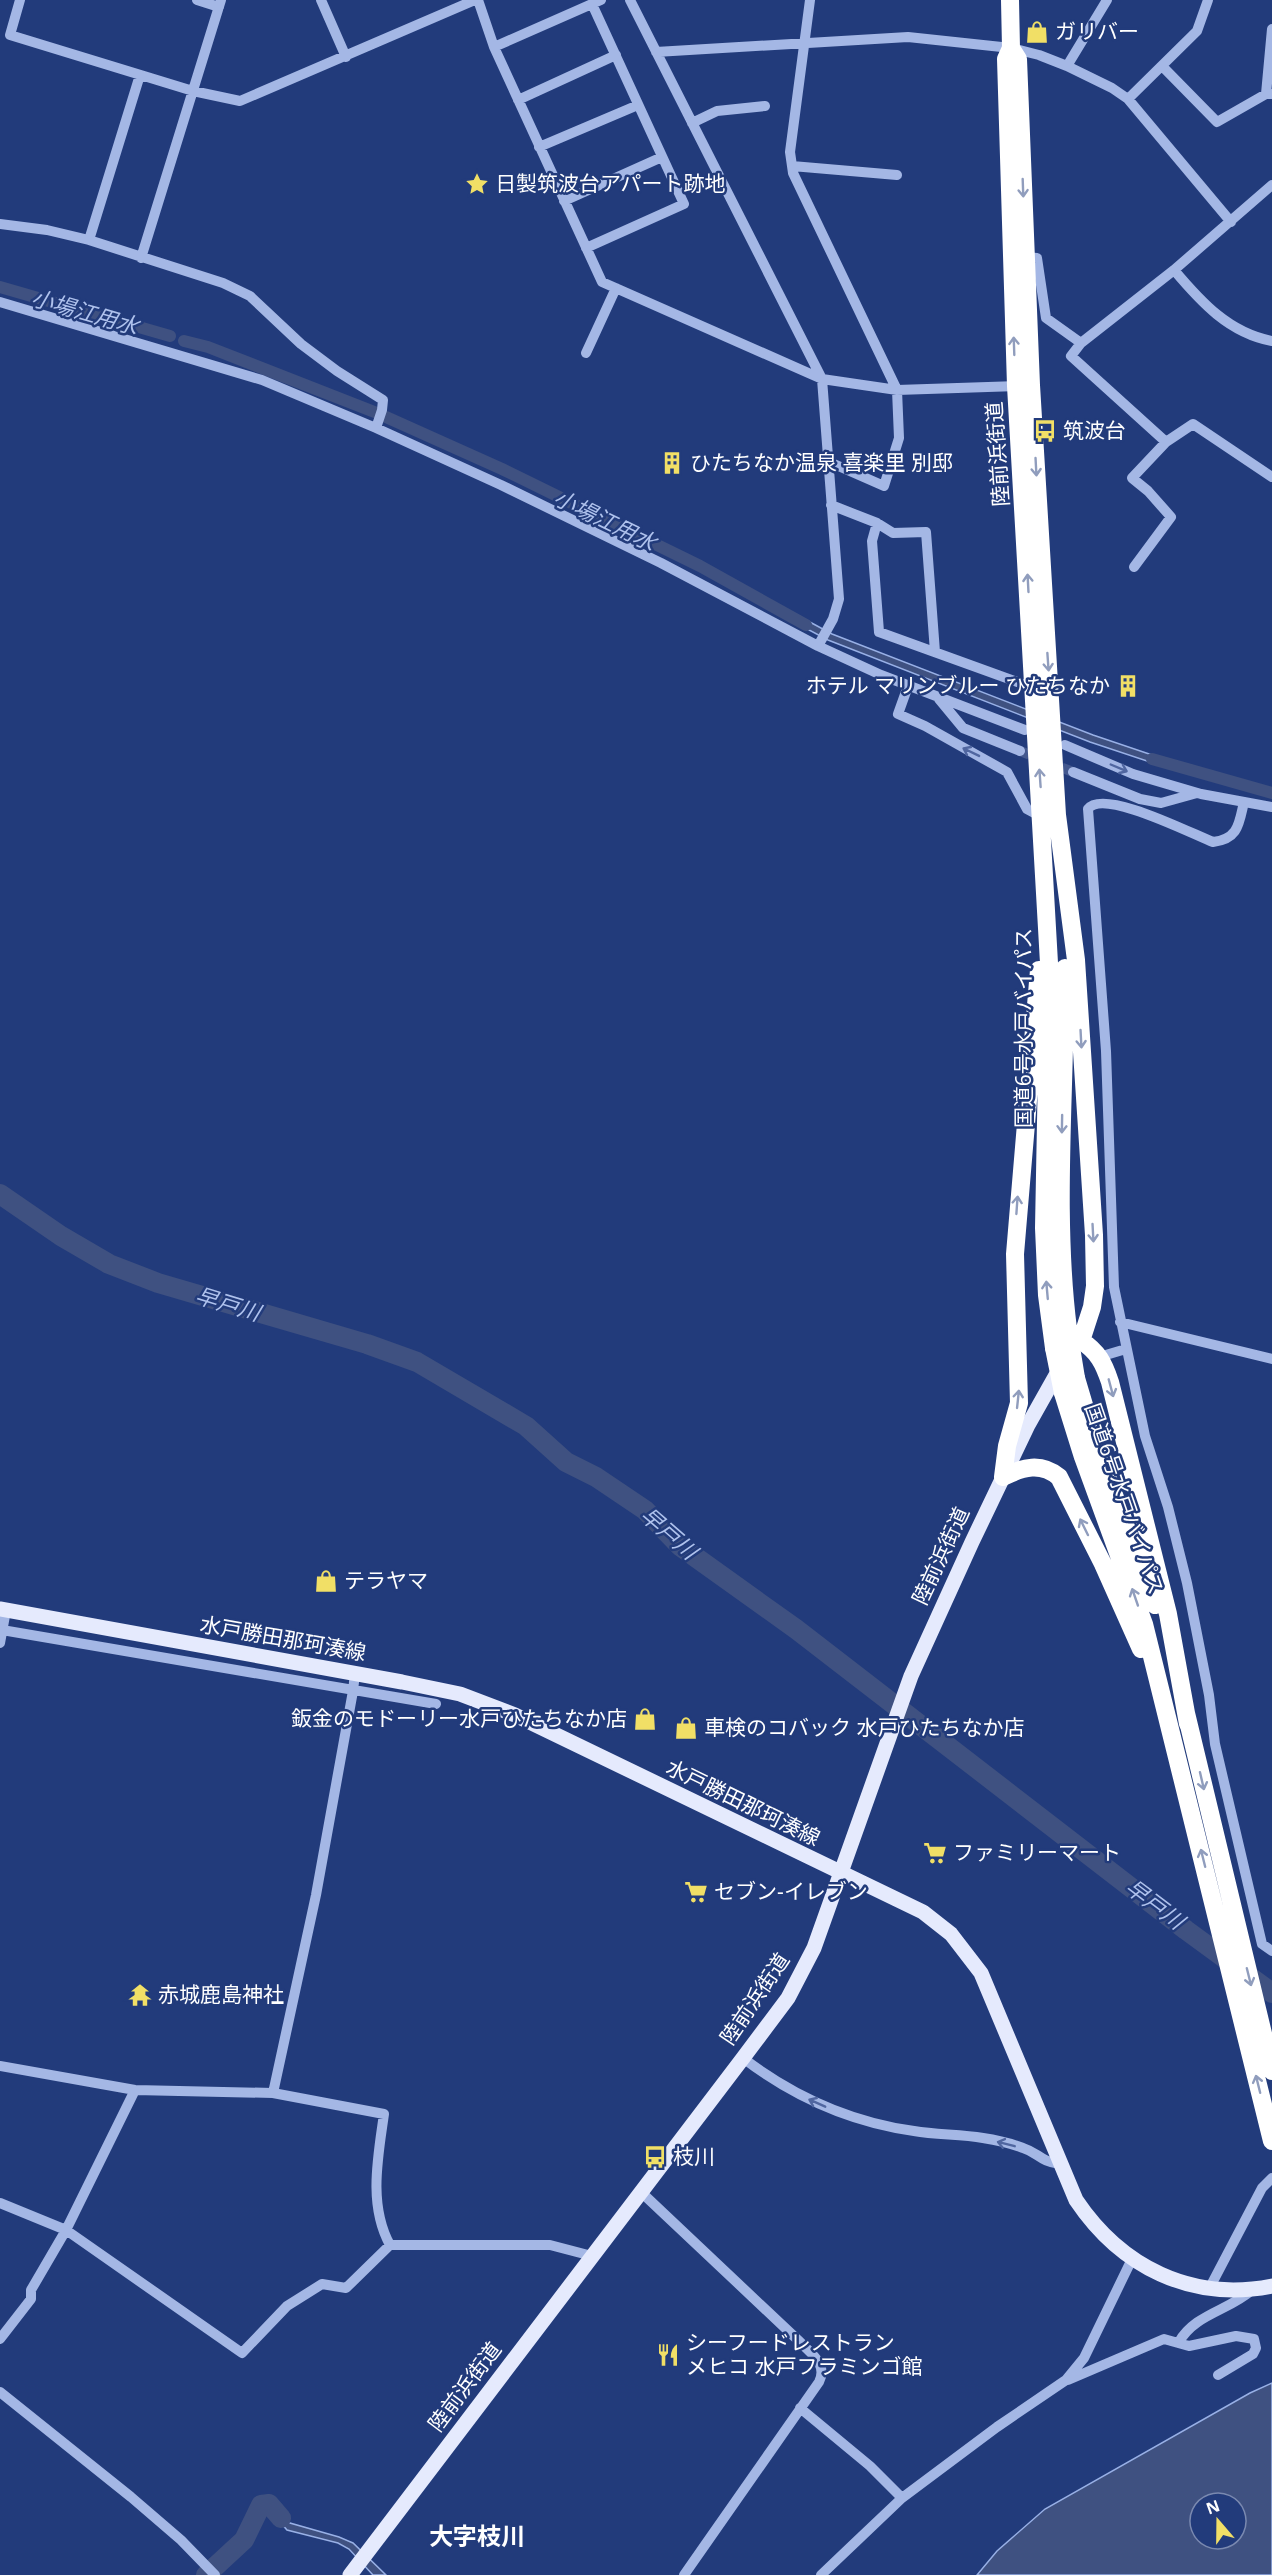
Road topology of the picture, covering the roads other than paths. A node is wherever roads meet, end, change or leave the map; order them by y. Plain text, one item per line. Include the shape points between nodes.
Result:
1 (20, 0) edge
2 (197, 0) edge
3 (321, 0) edge
4 (477, 0) edge
5 (630, 0) edge
6 (810, 0) edge
7 (1010, 0) edge
8 (1107, 0) edge
9 (1208, 0) edge
10 (597, 2) edge
11 (220, 3) edge
12 (1272, 29) edge
13 (5, 33) edge
14 (806, 43) junction
15 (494, 47) junction
16 (1011, 48) junction
17 (656, 52) junction
18 (616, 55) junction
19 (346, 57) junction
20 (1067, 66) junction
21 (1163, 67) junction
22 (140, 75) junction
23 (193, 91) junction
24 (1269, 94) edge
25 (1128, 99) junction
26 (518, 100) junction
27 (638, 105) junction
28 (765, 106) dead end
29 (692, 123) junction
30 (539, 147) junction
31 (662, 157) junction
32 (792, 166) junction
33 (897, 175) dead end
34 (1272, 185) edge
35 (564, 201) junction
36 (1230, 222) junction
37 (0, 224) edge
38 (89, 240) junction
39 (586, 248) junction
40 (1025, 257) junction
41 (141, 258) junction
42 (1174, 270) junction
43 (616, 288) junction
44 (0, 302) edge
45 (1272, 341) edge
46 (1081, 343) junction
47 (586, 353) dead end
48 (822, 378) junction
49 (1023, 386) junction
50 (897, 390) junction
51 (376, 428) junction
52 (1166, 442) junction
53 (827, 461) junction
54 (1272, 477) edge
55 (831, 505) junction
56 (877, 523) junction
57 (1134, 567) dead end
58 (818, 646) junction
59 (935, 652) junction
60 (908, 686) junction
61 (1034, 688) junction
62 (937, 697) junction
63 (1026, 730) dead end
64 (1065, 745) dead end
65 (1020, 751) tunnel mouth
66 (1073, 772) tunnel mouth
67 (1198, 793) junction
68 (1244, 802) junction
69 (1272, 807) edge
70 (1042, 817) junction
71 (1059, 834) junction
72 (1044, 857) junction
73 (1095, 1286) junction
74 (1114, 1287) junction
75 (1120, 1322) junction
76 (1074, 1335) junction
77 (1126, 1349) junction
78 (1099, 1357) junction
79 (1272, 1359) edge
80 (1004, 1477) junction
81 (3, 1610) edge
82 (2, 1630) junction
83 (0, 1643) edge
84 (355, 1673) junction
85 (354, 1691) junction
86 (436, 1704) dead end
87 (1168, 1714) junction
88 (1188, 1724) junction
89 (840, 1873) junction
90 (1272, 1952) edge
91 (743, 2058) junction
92 (0, 2066) edge
93 (1272, 2072) edge
94 (135, 2090) junction
95 (273, 2093) junction
96 (1272, 2141) edge
97 (1060, 2164) junction
98 (1272, 2178) edge
99 (640, 2192) junction
100 (0, 2203) edge
101 (66, 2230) junction
102 (390, 2245) junction
103 (592, 2256) junction
104 (1132, 2259) junction
105 (1272, 2286) edge
106 (1209, 2289) junction
107 (1252, 2290) junction
108 (0, 2339) edge
109 (1179, 2342) junction
110 (1218, 2375) dead end
111 (1066, 2380) junction
112 (0, 2392) edge
113 (800, 2408) junction
114 (902, 2498) junction
115 (213, 2573) edge
116 (350, 2575) edge
117 (684, 2575) edge
118 (820, 2575) edge

1 - 13 street
2 - 11 street
3 - 19 street
4 - 15 street
4 - 19 street
5 - 17 street
6 - 14 street
7 - 16 highway, 陸前浜街道
8 - 20 street
9 - 21 street via 1197,31
10 - 15 street
10 - 18 street
11 - 23 street
12 - 24 street
13 - 22 street
14 - 16 street via 908,37
14 - 17 street
14 - 32 street via 790,152
15 - 26 street
16 - 20 street
16 -> 40 highway, 陸前浜街道 via 1018,59
49 -> 16 highway, 陸前浜街道 via 1006,59
17 - 29 street
18 - 26 street
18 - 27 street
19 - 23 street via 240,101
20 - 25 street
21 - 24 street via 1217,122
21 - 25 street
22 - 23 street
22 - 38 street
23 - 41 street
25 - 36 street
26 - 30 street
27 - 30 street
27 - 31 street
28 - 29 street via 717,111
29 - 48 street
30 - 35 street
31 - 35 street
31 - 39 street via 684,204
32 - 33 street
32 - 50 street
34 - 36 street
35 - 39 street
36 - 42 street
37 - 38 street
38 - 41 street
39 - 43 street via 603,282
40 - 46 street via 1037,258 1046,318
40 - 49 highway, 陸前浜街道
41 - 51 street via 223,282 250,296 302,344 383,400
42 - 45 street via 1215,315
42 - 46 street
43 - 47 street
43 - 48 street
44 - 51 street via 262,380
46 - 52 street via 1071,356
48 - 50 street
48 - 53 street
49 - 50 street
61 -> 49 highway, 陸前浜街道
49 -> 71 highway, 陸前浜街道
50 - 53 street via 899,438 884,486
51 - 58 street via 661,563
52 - 54 street via 1194,424
52 - 57 street via 1132,478 1171,516
53 - 55 street
55 - 56 street
55 - 58 street via 839,599 833,620
56 - 59 street via 872,541 879,632
56 - 59 street via 893,533 926,532
58 - 60 street
59 - 61 street
60 - 62 street
70 -> 60 street via 1027,809 1007,772 898,714
70 -> 61 highway, 陸前浜街道
62 - 63 street
62 - 65 street via 963,728
64 -> 67 street via 1133,774
66 - 67 street via 1140,799 1161,803
67 - 68 street
68 - 69 street
68 - 74 street via 1234,834 1213,842 1140,811 1098,803 1088,809 1106,1051
70 - 72 highway, 陸前浜街道
71 -> 73 highway via 1076,960
71 -> 76 highway, 国道6号水戸バイパス via 1065,1007 1061,1254
80 -> 72 highway via 1019,1403 1015,1243 1039,966
87 -> 72 highway, 国道6号水戸バイパス, bridge via 1144,1624 1083,1458 1054,1348 1044,1228 1049,975
73 - 74 street
73 - 76 highway via 1092,1307
74 - 75 street
75 - 77 street
75 - 79 street
76 - 78 highway
76 - 80 main road, 陸前浜街道
76 - 88 highway, 国道6号水戸バイパス, bridge via 1076,1378 1098,1452 1158,1614
77 - 78 street
77 - 90 street via 1145,1436 1187,1583 1215,1744 1262,1944
78 -> 88 highway via 1110,1382 1168,1614
87 -> 80 highway via 1134,1631 1059,1477 1040,1467 1016,1470
80 - 89 main road, 陸前浜街道 via 909,1682
81 - 82 street
81 - 84 main road, 水戸勝田那珂湊線
82 - 83 street
82 - 85 street
84 - 85 street
84 - 89 main road, 水戸勝田那珂湊線 via 460,1695 515,1715
85 - 86 street
85 - 95 street via 316,1895
96 -> 87 highway, 国道6号水戸バイパス
88 -> 93 highway, 国道6号水戸バイパス
89 - 91 main road, 陸前浜街道 via 803,1972
89 - 97 main road, 水戸勝田那珂湊線 via 922,1912 951,1934 972,1959 993,1997
97 -> 91 street via 1044,2161 1025,2148 984,2138 915,2132 836,2112 792,2092
91 - 99 main road, 陸前浜街道
92 - 94 street
94 - 95 street
94 - 101 street
95 - 102 street via 384,2114 377,2164 377,2209
97 - 104 main road, 水戸勝田那珂湊線 via 1089,2219
98 - 106 street via 1262,2188
99 - 103 main road, 陸前浜街道
99 - 113 street via 822,2367 819,2382
100 - 101 street
101 - 102 street via 242,2354 287,2306 322,2284 346,2288
101 - 108 street via 32,2290 31,2299
102 - 103 street via 550,2245
103 - 116 main road, 陸前浜街道
104 - 106 main road, 水戸勝田那珂湊線 via 1181,2283
104 - 111 street via 1084,2358
105 - 107 main road, 水戸勝田那珂湊線
106 - 107 main road, 水戸勝田那珂湊線
107 - 109 street via 1186,2329
109 - 110 street via 1189,2346 1236,2336 1254,2339 1253,2354
109 - 111 street via 1164,2339
111 - 114 street
112 - 115 street via 131,2497
113 - 114 street
113 - 117 street
114 - 118 street

